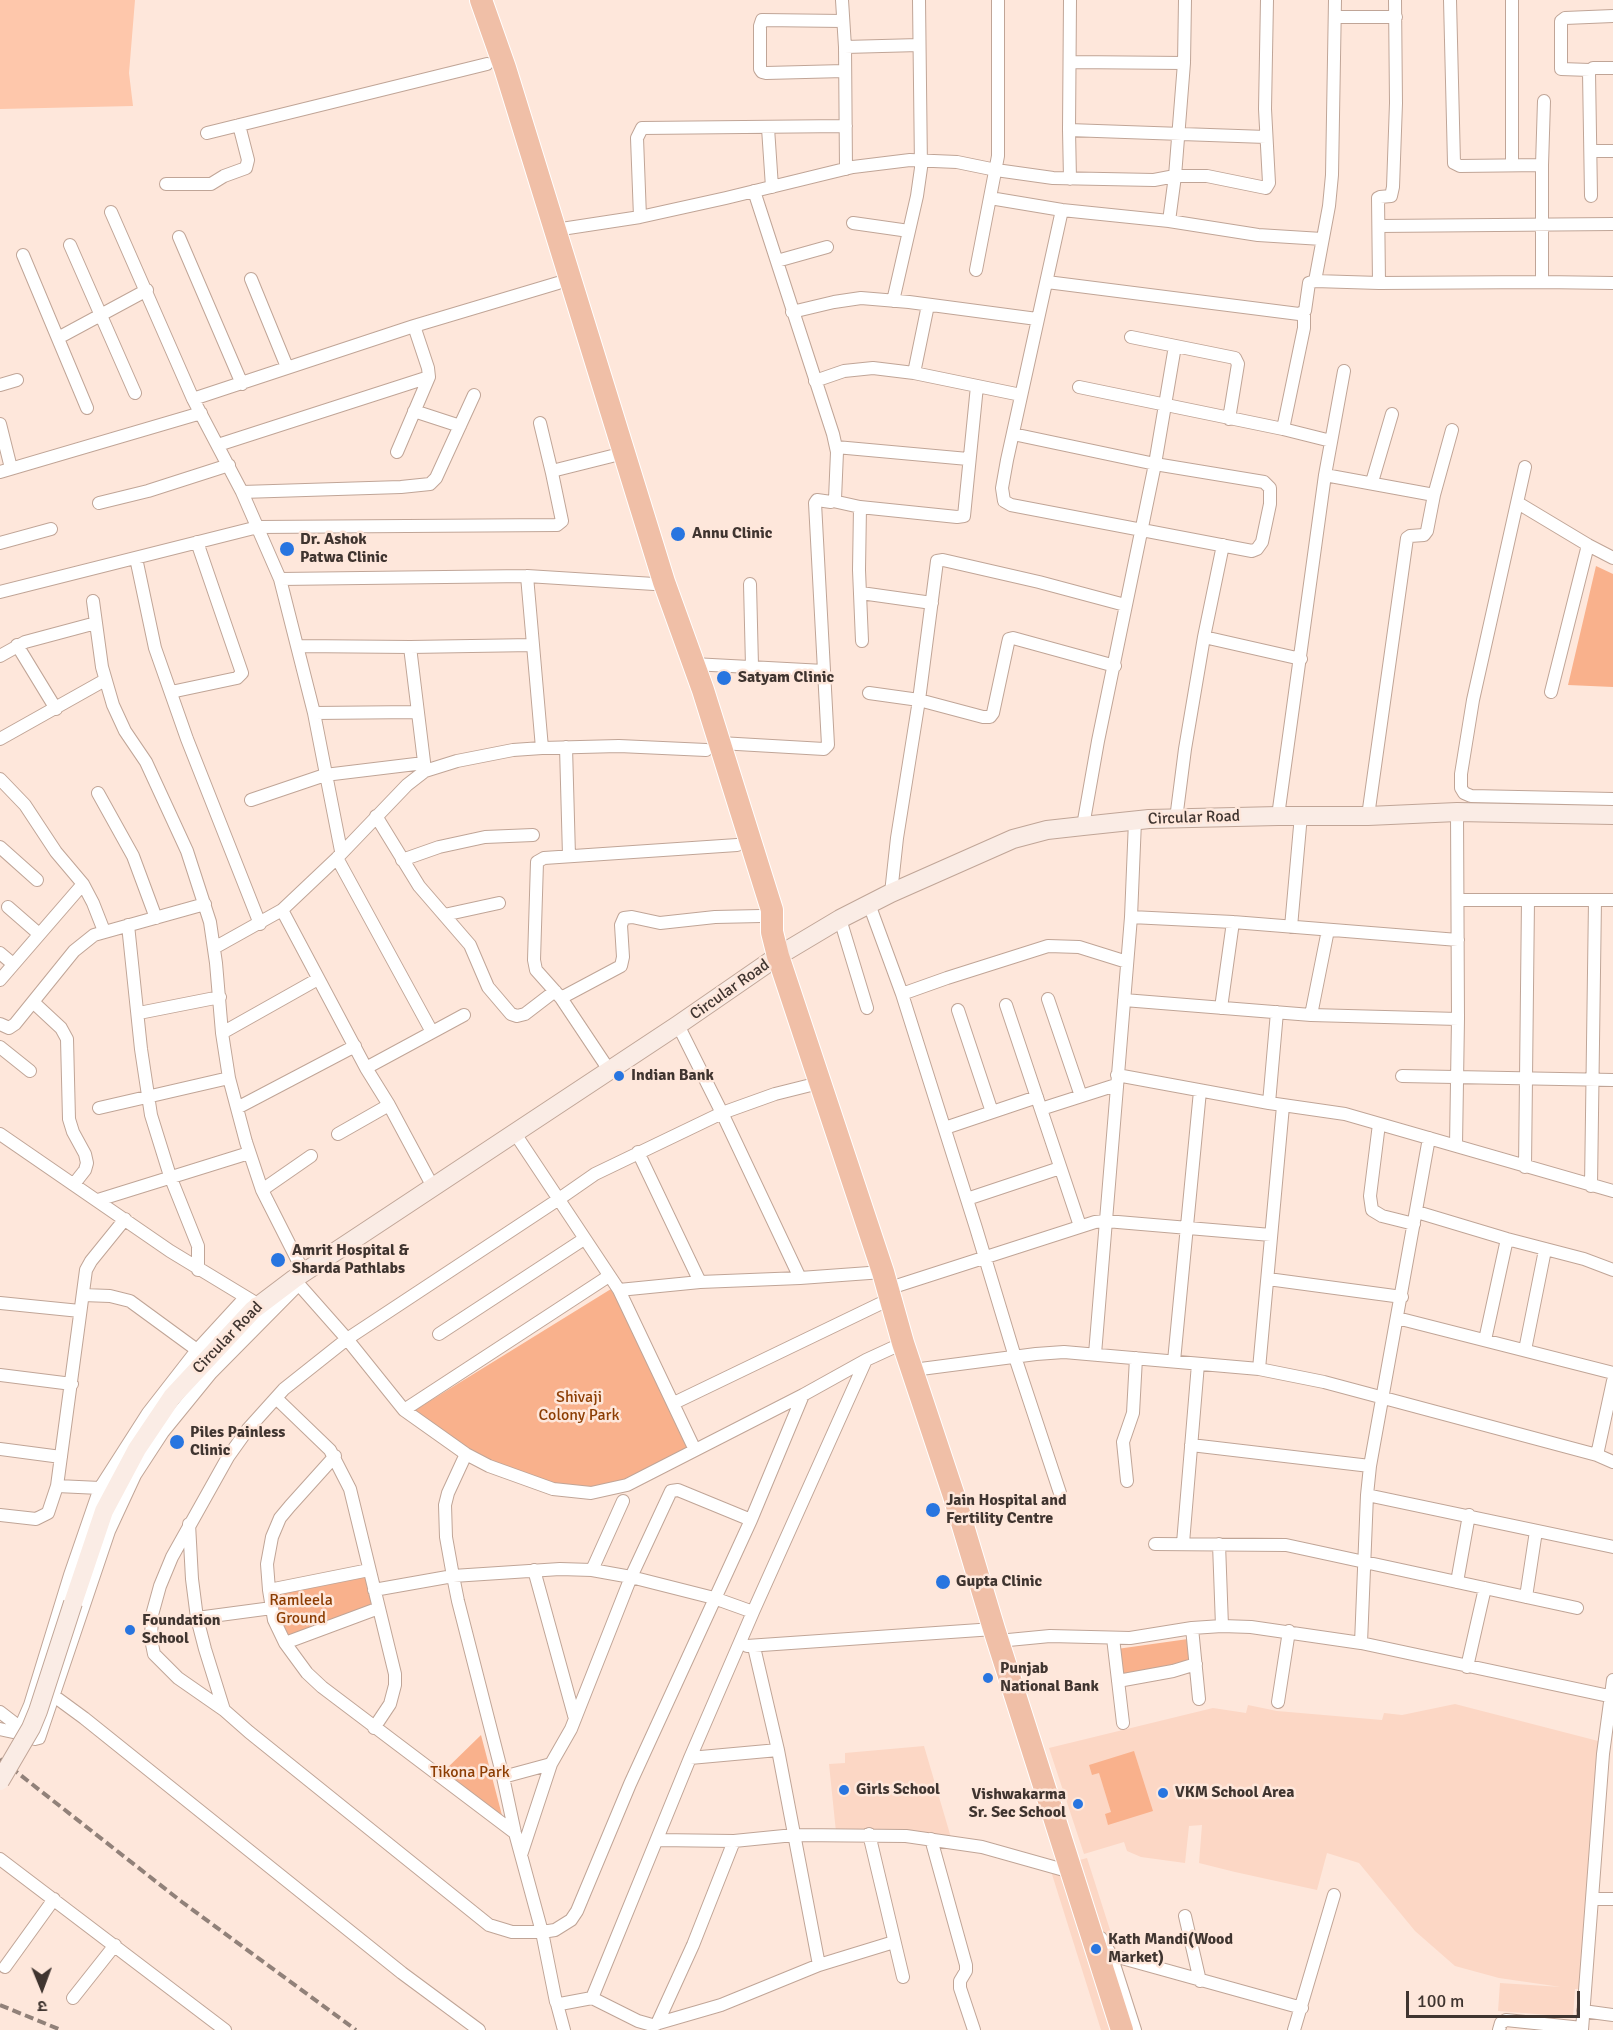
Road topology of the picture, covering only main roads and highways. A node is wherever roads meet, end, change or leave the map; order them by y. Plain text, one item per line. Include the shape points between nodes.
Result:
1 (466, 0) edge
2 (481, 0) edge
3 (494, 69) junction
4 (659, 583) junction
5 (713, 747) junction
6 (1613, 815) edge
7 (767, 924) junction
8 (778, 956) junction
9 (0, 1781) edge
10 (1122, 2030) edge

1 - 3 highway
2 - 3 highway
3 - 4 highway via 612,456
3 - 4 highway via 555,230
4 - 5 highway
4 - 5 highway via 693,664
5 - 7 highway via 737,845
5 - 7 highway via 772,910
6 - 8 main road, Circular Road via 1457,812 1302,815 1135,821 1047,830 1014,838 891,893
7 - 8 highway
8 - 9 main road, Circular Road, bridge via 249,1309 172,1397 137,1449 104,1511 38,1711
8 - 10 highway

